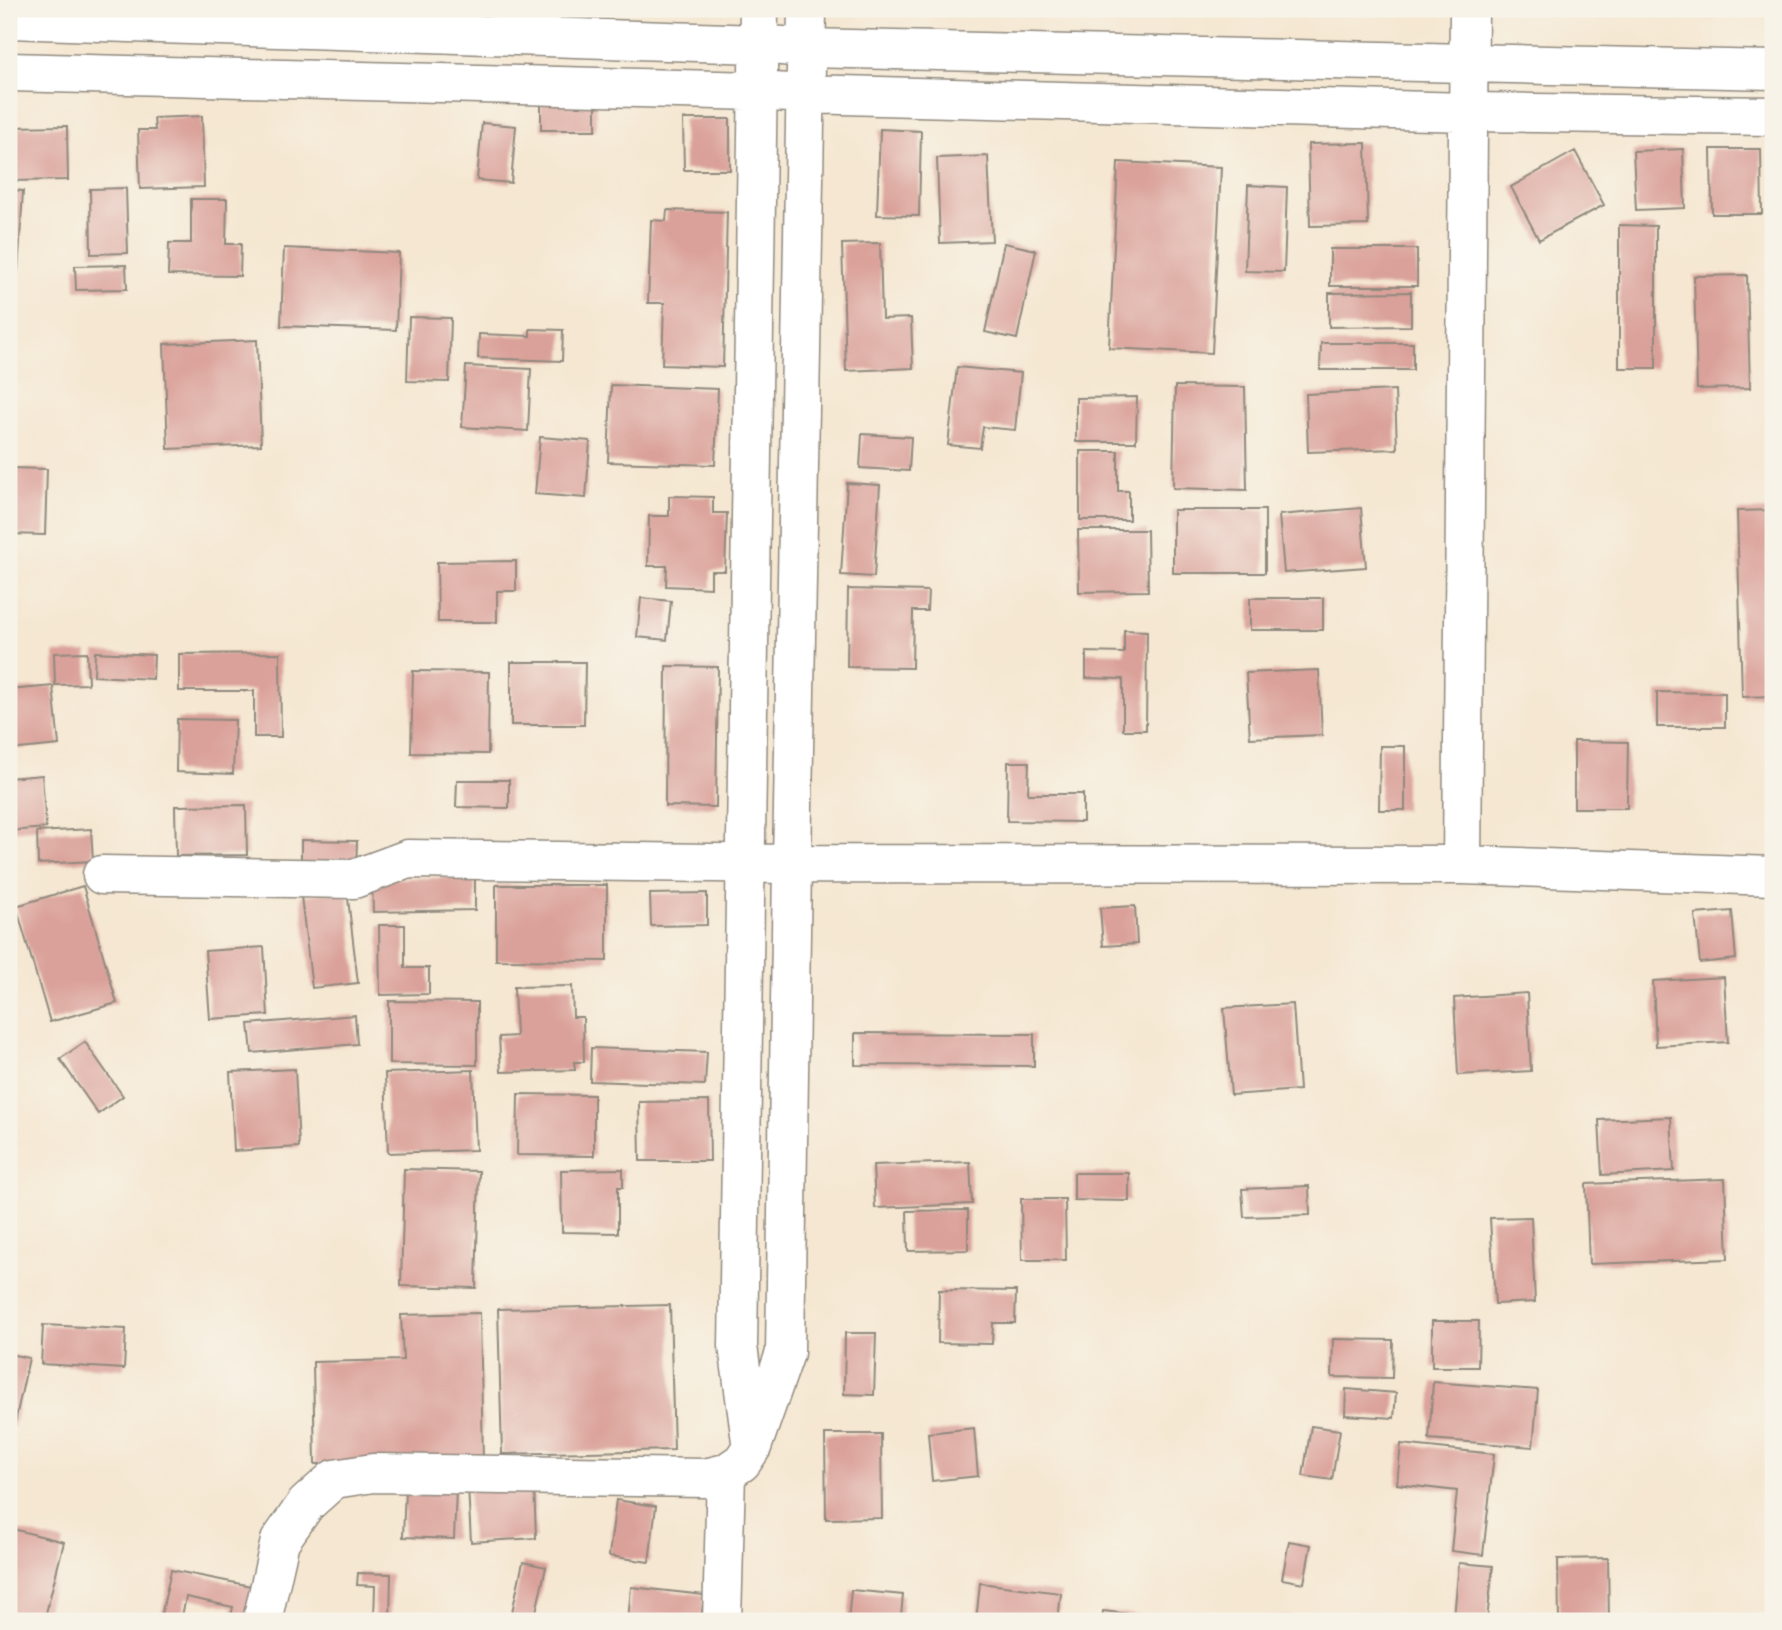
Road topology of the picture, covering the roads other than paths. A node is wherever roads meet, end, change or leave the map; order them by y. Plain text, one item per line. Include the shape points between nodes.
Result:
1 (807, 9) edge
2 (1469, 9) edge
3 (9, 19) edge
4 (758, 27) edge
5 (806, 48) junction
6 (1469, 64) junction
7 (1773, 71) edge
8 (9, 72) edge
9 (757, 91) junction
10 (806, 94) junction
11 (1468, 112) junction
12 (1773, 116) edge
13 (746, 864) junction
14 (792, 864) junction
15 (1462, 865) junction
16 (102, 875) dead end
17 (1773, 876) edge
18 (739, 1460) junction
19 (262, 1621) edge
20 (722, 1621) edge

1 - 5 street
2 - 6 street
3 - 4 street
4 - 5 street
4 - 9 street
5 - 6 street
5 - 10 street
6 - 7 street
6 - 11 street
8 - 9 street
9 - 10 street
9 - 13 street
10 - 11 street
10 - 14 street
11 - 12 street
11 - 15 street
13 - 14 street
13 - 16 street via 408,859 354,879
13 - 18 street
14 - 15 street
14 - 18 street via 785,1353
15 - 17 street
18 - 19 street via 705,1478 373,1473 334,1479 306,1504 280,1541
18 - 20 street

